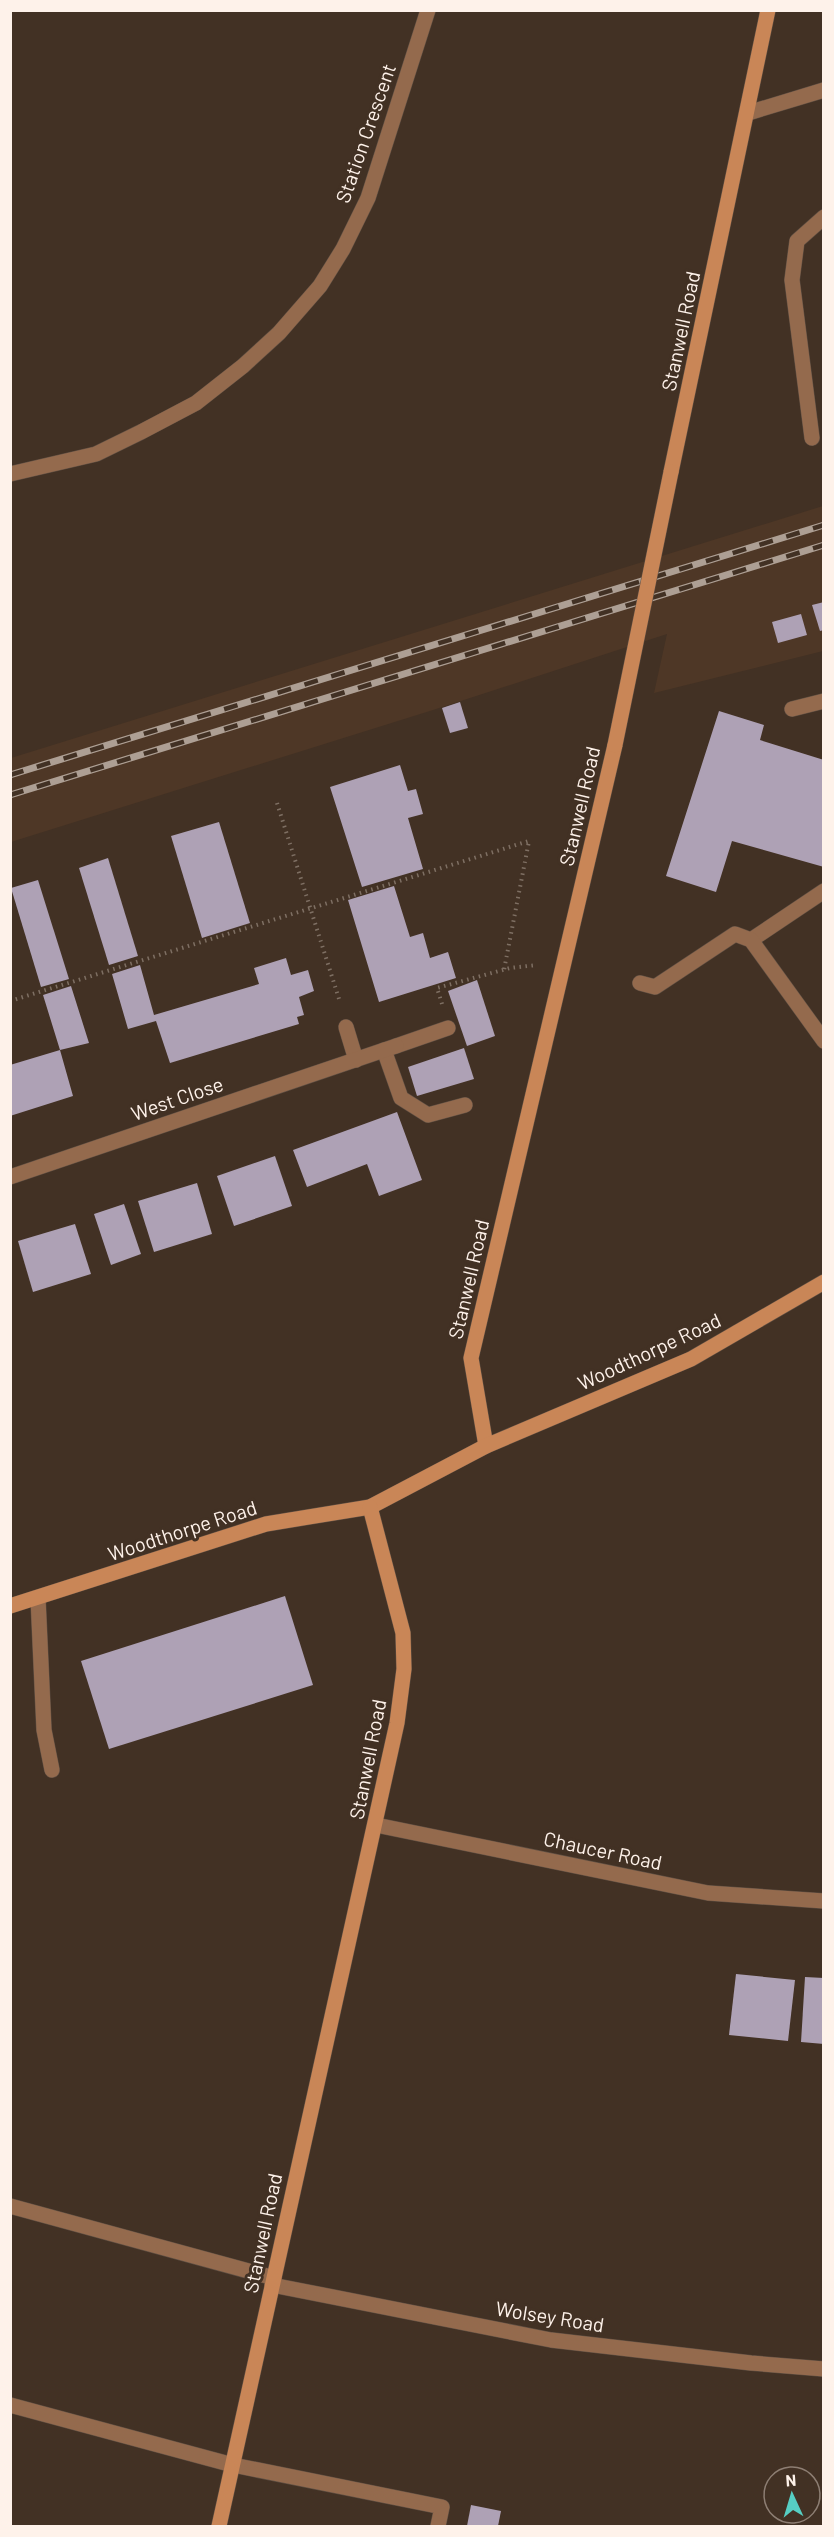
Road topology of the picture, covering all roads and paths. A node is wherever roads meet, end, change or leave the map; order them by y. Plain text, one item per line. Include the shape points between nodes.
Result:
1 (428, 10) edge
2 (768, 10) edge
3 (824, 90) edge
4 (748, 113) junction
5 (824, 218) edge
6 (812, 438) dead end
7 (10, 474) edge
8 (824, 701) edge
9 (792, 709) dead end
10 (277, 803) dead end
11 (824, 891) edge
12 (310, 908) junction
13 (751, 940) junction
14 (538, 964) dead end
15 (504, 970) junction
16 (640, 983) dead end
17 (10, 1001) edge
18 (346, 1027) joint
19 (448, 1028) joint
20 (824, 1041) edge
21 (390, 1048) junction
22 (356, 1060) junction
23 (465, 1105) dead end
24 (10, 1177) edge
25 (824, 1282) edge
26 (486, 1446) junction
27 (370, 1507) junction
28 (38, 1598) junction
29 (10, 1606) edge
30 (52, 1770) dead end
31 (376, 1825) junction
32 (824, 1901) edge
33 (10, 2206) edge
34 (273, 2282) junction
35 (824, 2369) edge
36 (10, 2405) edge
37 (233, 2465) junction
38 (219, 2526) edge
39 (438, 2526) edge

1 - 7 street, Station Crescent via 368,198 320,286 279,333 196,403 141,432 96,454
2 - 4 street, Stanwell Road
3 - 4 street
4 - 26 street, Stanwell Road, bridge via 615,745 471,1358
5 - 6 street via 797,241 792,280
8 - 9 street
10 - 12 path
11 - 13 street
12 - 15 path via 529,841
12 - 17 path
12 - 18 path
13 - 16 street via 735,934 655,987
13 - 20 street
14 - 15 path
15 - 19 path via 437,988
18 - 22 street
19 - 21 street, West Close
21 - 22 street, West Close
21 - 23 street via 401,1098 428,1115
22 - 24 street, West Close
25 - 26 street, Woodthorpe Road via 691,1359
26 - 27 street
27 - 28 street, Woodthorpe Road via 266,1524
27 - 31 street, Stanwell Road via 403,1633 404,1669
28 - 29 street, Woodthorpe Road
28 - 30 street via 44,1730
31 - 32 street, Chaucer Road via 708,1893
31 - 34 street, Stanwell Road
33 - 34 street, Wolsey Road
34 - 35 street, Wolsey Road via 551,2340
34 - 37 street, Stanwell Road
36 - 37 street
37 - 38 street, Stanwell Road
37 - 39 street via 442,2507

